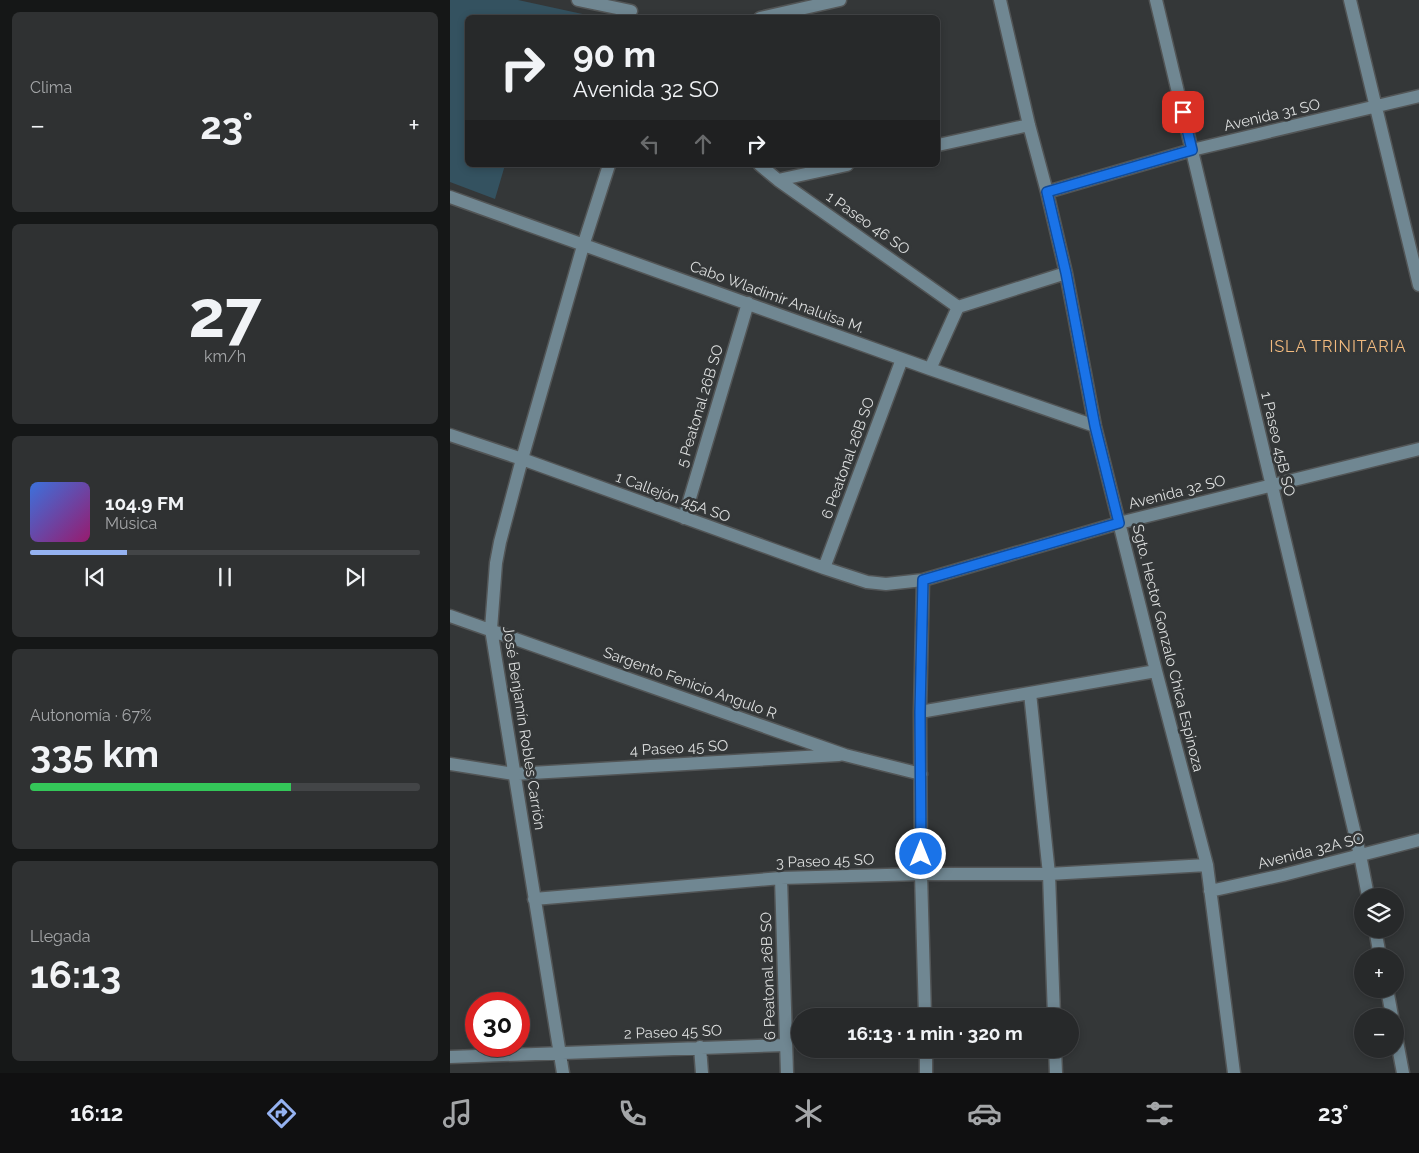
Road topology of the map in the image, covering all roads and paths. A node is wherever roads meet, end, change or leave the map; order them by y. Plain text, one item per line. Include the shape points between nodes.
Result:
1 (578, 0) edge
2 (840, 0) edge
3 (1000, 0) edge
4 (1156, 0) edge
5 (1350, 0) edge
6 (630, 9) edge
7 (773, 15) edge
8 (1419, 96) edge
9 (1377, 107) junction
10 (1029, 125) junction
11 (940, 145) edge
12 (1192, 150) junction
13 (609, 167) edge
14 (762, 167) edge
15 (838, 167) edge
16 (778, 180) junction
17 (1047, 192) junction
18 (450, 198) edge
19 (583, 246) junction
20 (1066, 273) junction
21 (1419, 285) edge
22 (748, 303) junction
23 (958, 307) junction
24 (902, 359) junction
25 (930, 369) junction
26 (1095, 426) junction
27 (450, 435) edge
28 (1419, 449) edge
29 (522, 459) junction
30 (1271, 486) junction
31 (684, 518) junction
32 (1119, 523) junction
33 (824, 568) junction
34 (923, 580) junction
35 (886, 584) joint
36 (450, 616) edge
37 (491, 629) junction
38 (1156, 671) junction
39 (1030, 693) junction
40 (920, 712) junction
41 (845, 755) junction
42 (450, 764) edge
43 (514, 774) junction
44 (920, 774) junction
45 (1419, 840) edge
46 (1360, 855) junction
47 (1207, 865) junction
48 (921, 874) junction
49 (1049, 874) junction
50 (781, 878) junction
51 (1366, 888) edge
52 (1210, 891) junction
53 (534, 899) junction
54 (925, 1008) edge
55 (1054, 1008) edge
56 (786, 1045) junction
57 (700, 1047) junction
58 (560, 1053) junction
59 (450, 1057) edge
60 (926, 1058) edge
61 (1055, 1058) edge
62 (1400, 1058) edge
63 (563, 1073) edge
64 (702, 1073) edge
65 (787, 1073) edge
66 (926, 1073) edge
67 (1056, 1073) edge
68 (1234, 1073) edge
69 (1403, 1073) edge

1 - 6 street
2 - 7 street
3 - 10 street, Sgto. Hector Gonzalo Chica Espinoza
4 - 12 street, 1 Paseo 45B SO
5 - 9 street
8 - 9 street, Avenida 31 SO
9 - 12 street, Avenida 31 SO
9 - 21 street
10 - 11 street
10 - 17 street, Sgto. Hector Gonzalo Chica Espinoza
12 - 17 street, Avenida 31 SO
12 - 30 street, 1 Paseo 45B SO
13 - 19 street, José Benjamín Robles Carrión
14 - 16 street, 1 Paseo 46 SO
15 - 16 street
16 - 23 street, 1 Paseo 46 SO
17 - 20 street, Sgto. Hector Gonzalo Chica Espinoza
18 - 19 street, Cabo Wladimir Analuisa M.
19 - 22 street, Cabo Wladimir Analuisa M.
19 - 29 street, José Benjamín Robles Carrión
20 - 23 street
20 - 26 street, Sgto. Hector Gonzalo Chica Espinoza
22 - 24 street, Cabo Wladimir Analuisa M.
22 - 31 street, 5 Peatonal 26B SO
23 - 25 street
24 - 25 street, Cabo Wladimir Analuisa M.
24 - 33 street, 6 Peatonal 26B SO
25 - 26 street, Cabo Wladimir Analuisa M.
26 - 32 street, Sgto. Hector Gonzalo Chica Espinoza
27 - 29 street, 1 Callejón 45A SO
28 - 30 street, Avenida 32 SO
29 - 31 street, 1 Callejón 45A SO
29 - 37 street, José Benjamín Robles Carrión via 496,563
30 - 32 street, Avenida 32 SO
30 - 46 street, 1 Paseo 45B SO
31 - 33 street, 1 Callejón 45A SO
32 - 34 street, Avenida 32 SO
32 - 38 street, Sgto. Hector Gonzalo Chica Espinoza
33 - 35 street, 1 Callejón 45A SO via 867,582
34 - 35 street, Avenida 32 SO
34 - 40 street
36 - 37 street, Sargento Fenicio Angulo R
37 - 41 street, Sargento Fenicio Angulo R
37 - 43 street, José Benjamín Robles Carrión
38 - 39 street
38 - 47 street, Sgto. Hector Gonzalo Chica Espinoza
39 - 40 street
39 - 49 street
40 - 44 street
41 - 43 street, 4 Paseo 45 SO
41 - 44 street, Sargento Fenicio Angulo R
42 - 43 street, 4 Paseo 45 SO
43 - 53 street, José Benjamín Robles Carrión
44 - 48 street
45 - 46 street, Avenida 32A SO
46 - 51 street, 1 Paseo 45B SO
46 - 52 street, Avenida 32A SO
47 - 49 street, 3 Paseo 45 SO
47 - 52 street, Sgto. Hector Gonzalo Chica Espinoza
48 - 49 street, 3 Paseo 45 SO
48 - 50 street, 3 Paseo 45 SO
48 - 54 street
49 - 55 street
50 - 53 street, 3 Paseo 45 SO
50 - 56 street, 6 Peatonal 26B SO
52 - 68 street, Sgto. Hector Gonzalo Chica Espinoza
53 - 58 street, José Benjamín Robles Carrión
56 - 57 street, 2 Paseo 45 SO
56 - 65 street, 6 Peatonal 26B SO
57 - 58 street, 2 Paseo 45 SO
57 - 64 street
58 - 59 street, 2 Paseo 45 SO
58 - 63 street, José Benjamín Robles Carrión
60 - 66 street
61 - 67 street
62 - 69 street

